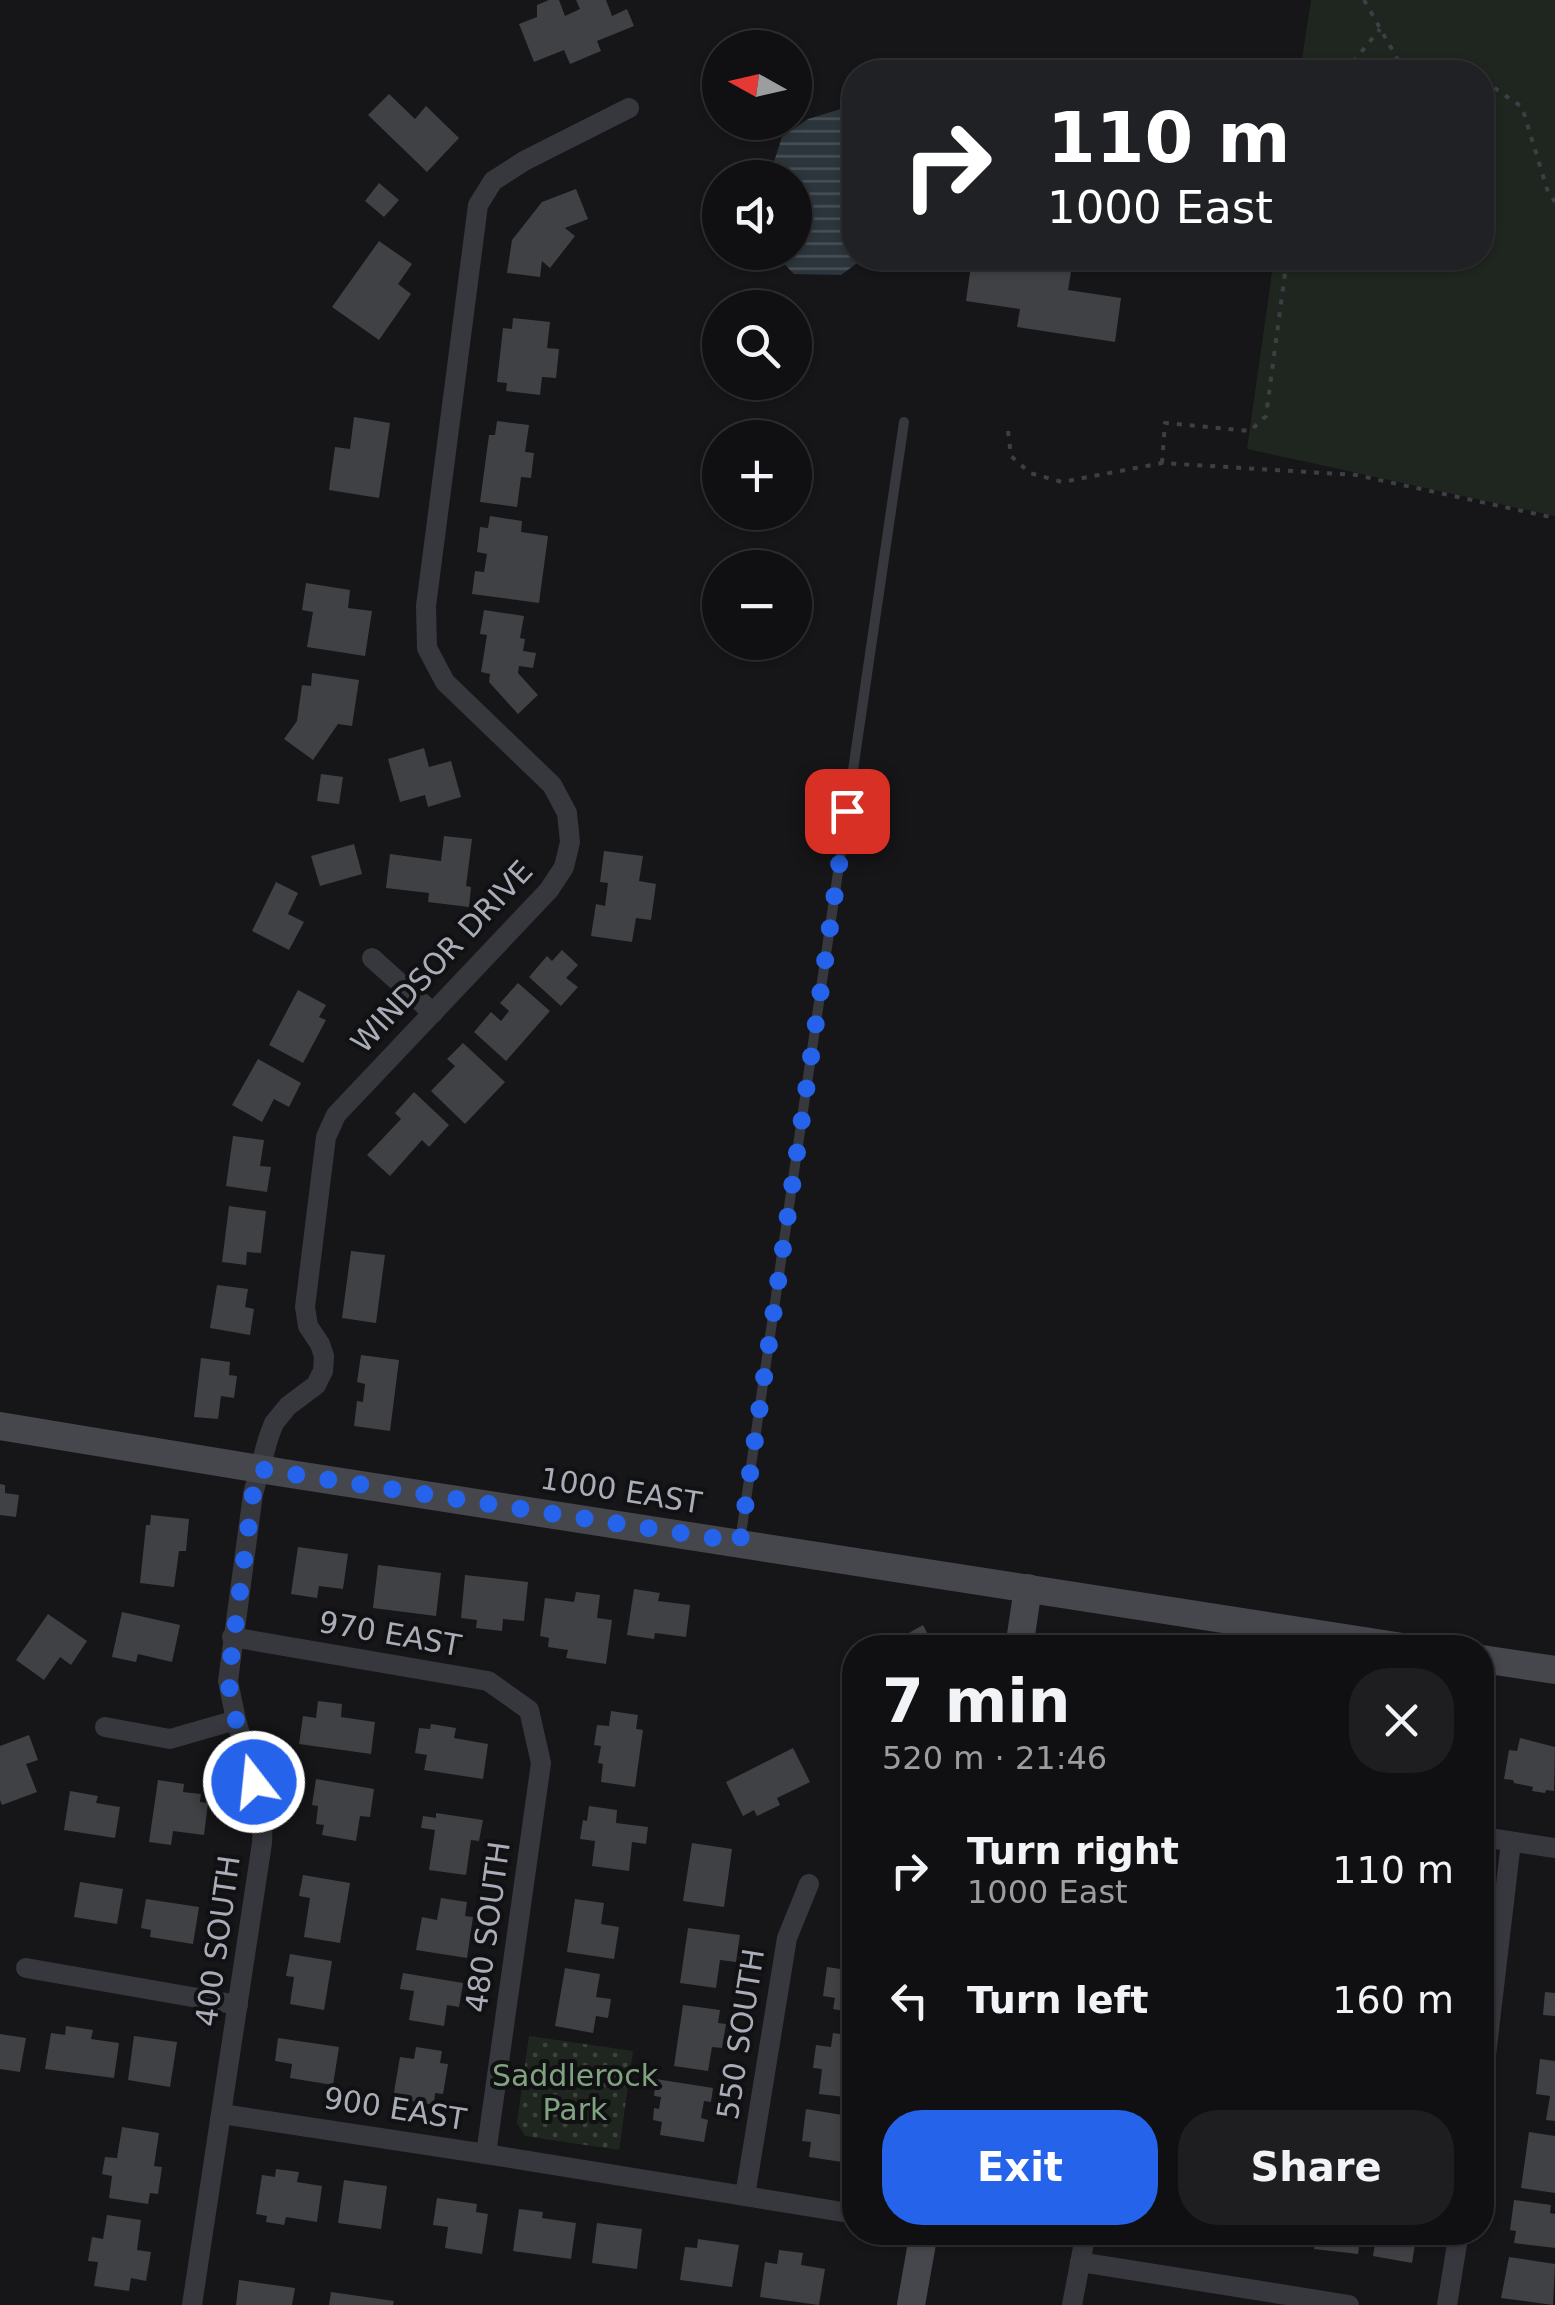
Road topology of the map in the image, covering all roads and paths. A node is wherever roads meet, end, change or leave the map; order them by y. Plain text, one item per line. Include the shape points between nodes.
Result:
1 (1364, 0) edge
2 (1380, 29) junction
3 (1355, 60) edge
4 (1398, 60) edge
5 (1494, 88) edge
6 (628, 108) dead end
7 (1555, 202) edge
8 (1286, 270) edge
9 (904, 422) dead end
10 (1008, 431) dead end
11 (1162, 463) junction
12 (1555, 518) edge
13 (372, 958) dead end
14 (432, 1013) junction
15 (0, 1426) edge
16 (259, 1469) junction
17 (740, 1542) junction
18 (1028, 1588) junction
19 (1021, 1635) edge
20 (1327, 1635) edge
21 (232, 1637) junction
22 (1494, 1661) edge
23 (1555, 1670) edge
24 (528, 1710) joint
25 (236, 1720) junction
26 (105, 1727) dead end
27 (1494, 1839) edge
28 (1511, 1842) junction
29 (1555, 1848) edge
30 (808, 1884) dead end
31 (26, 1968) dead end
32 (1494, 1990) edge
33 (238, 2005) junction
34 (222, 2114) junction
35 (486, 2154) junction
36 (744, 2196) junction
37 (842, 2212) edge
38 (922, 2245) edge
39 (1083, 2245) edge
40 (1457, 2245) edge
41 (1080, 2262) junction
42 (192, 2305) edge
43 (912, 2305) edge
44 (1072, 2305) edge
45 (1349, 2305) edge
46 (1447, 2305) edge

1 - 2 path
2 - 3 path
2 - 4 path
5 - 7 path via 1522,107
6 - 14 street, WINDSOR DRIVE via 493,180 478,205 426,606 427,648 445,682 552,785 567,813 570,842 549,890
8 - 11 path via 1266,416 1250,431 1165,423
9 - 17 lane
10 - 11 path via 1011,456 1030,472 1062,482
11 - 12 path via 1356,475
13 - 14 street
14 - 16 street, WINDSOR DRIVE via 336,1116 326,1138 305,1307 324,1356 322,1370 316,1385 274,1422
15 - 16 street, 1000 EAST
16 - 17 street, 1000 EAST
16 - 21 street, 400 SOUTH
17 - 18 street, 1000 EAST
18 - 19 street
18 - 20 street, 1000 EAST
21 - 24 street, 970 EAST via 488,1681
21 - 25 street, 400 SOUTH via 228,1681
22 - 23 street
24 - 35 street, 480 SOUTH via 541,1763
25 - 26 street via 170,1739
25 - 33 street, 400 SOUTH via 263,1813
27 - 28 street
28 - 29 street
28 - 32 street
30 - 36 street, 550 SOUTH via 786,1938
31 - 33 street
33 - 34 street, 400 SOUTH
34 - 35 street, 900 EAST
34 - 42 street, 400 SOUTH
35 - 36 street, 900 EAST
36 - 37 street, 900 EAST
38 - 43 street
39 - 41 street
40 - 46 street
41 - 44 street
41 - 45 street

